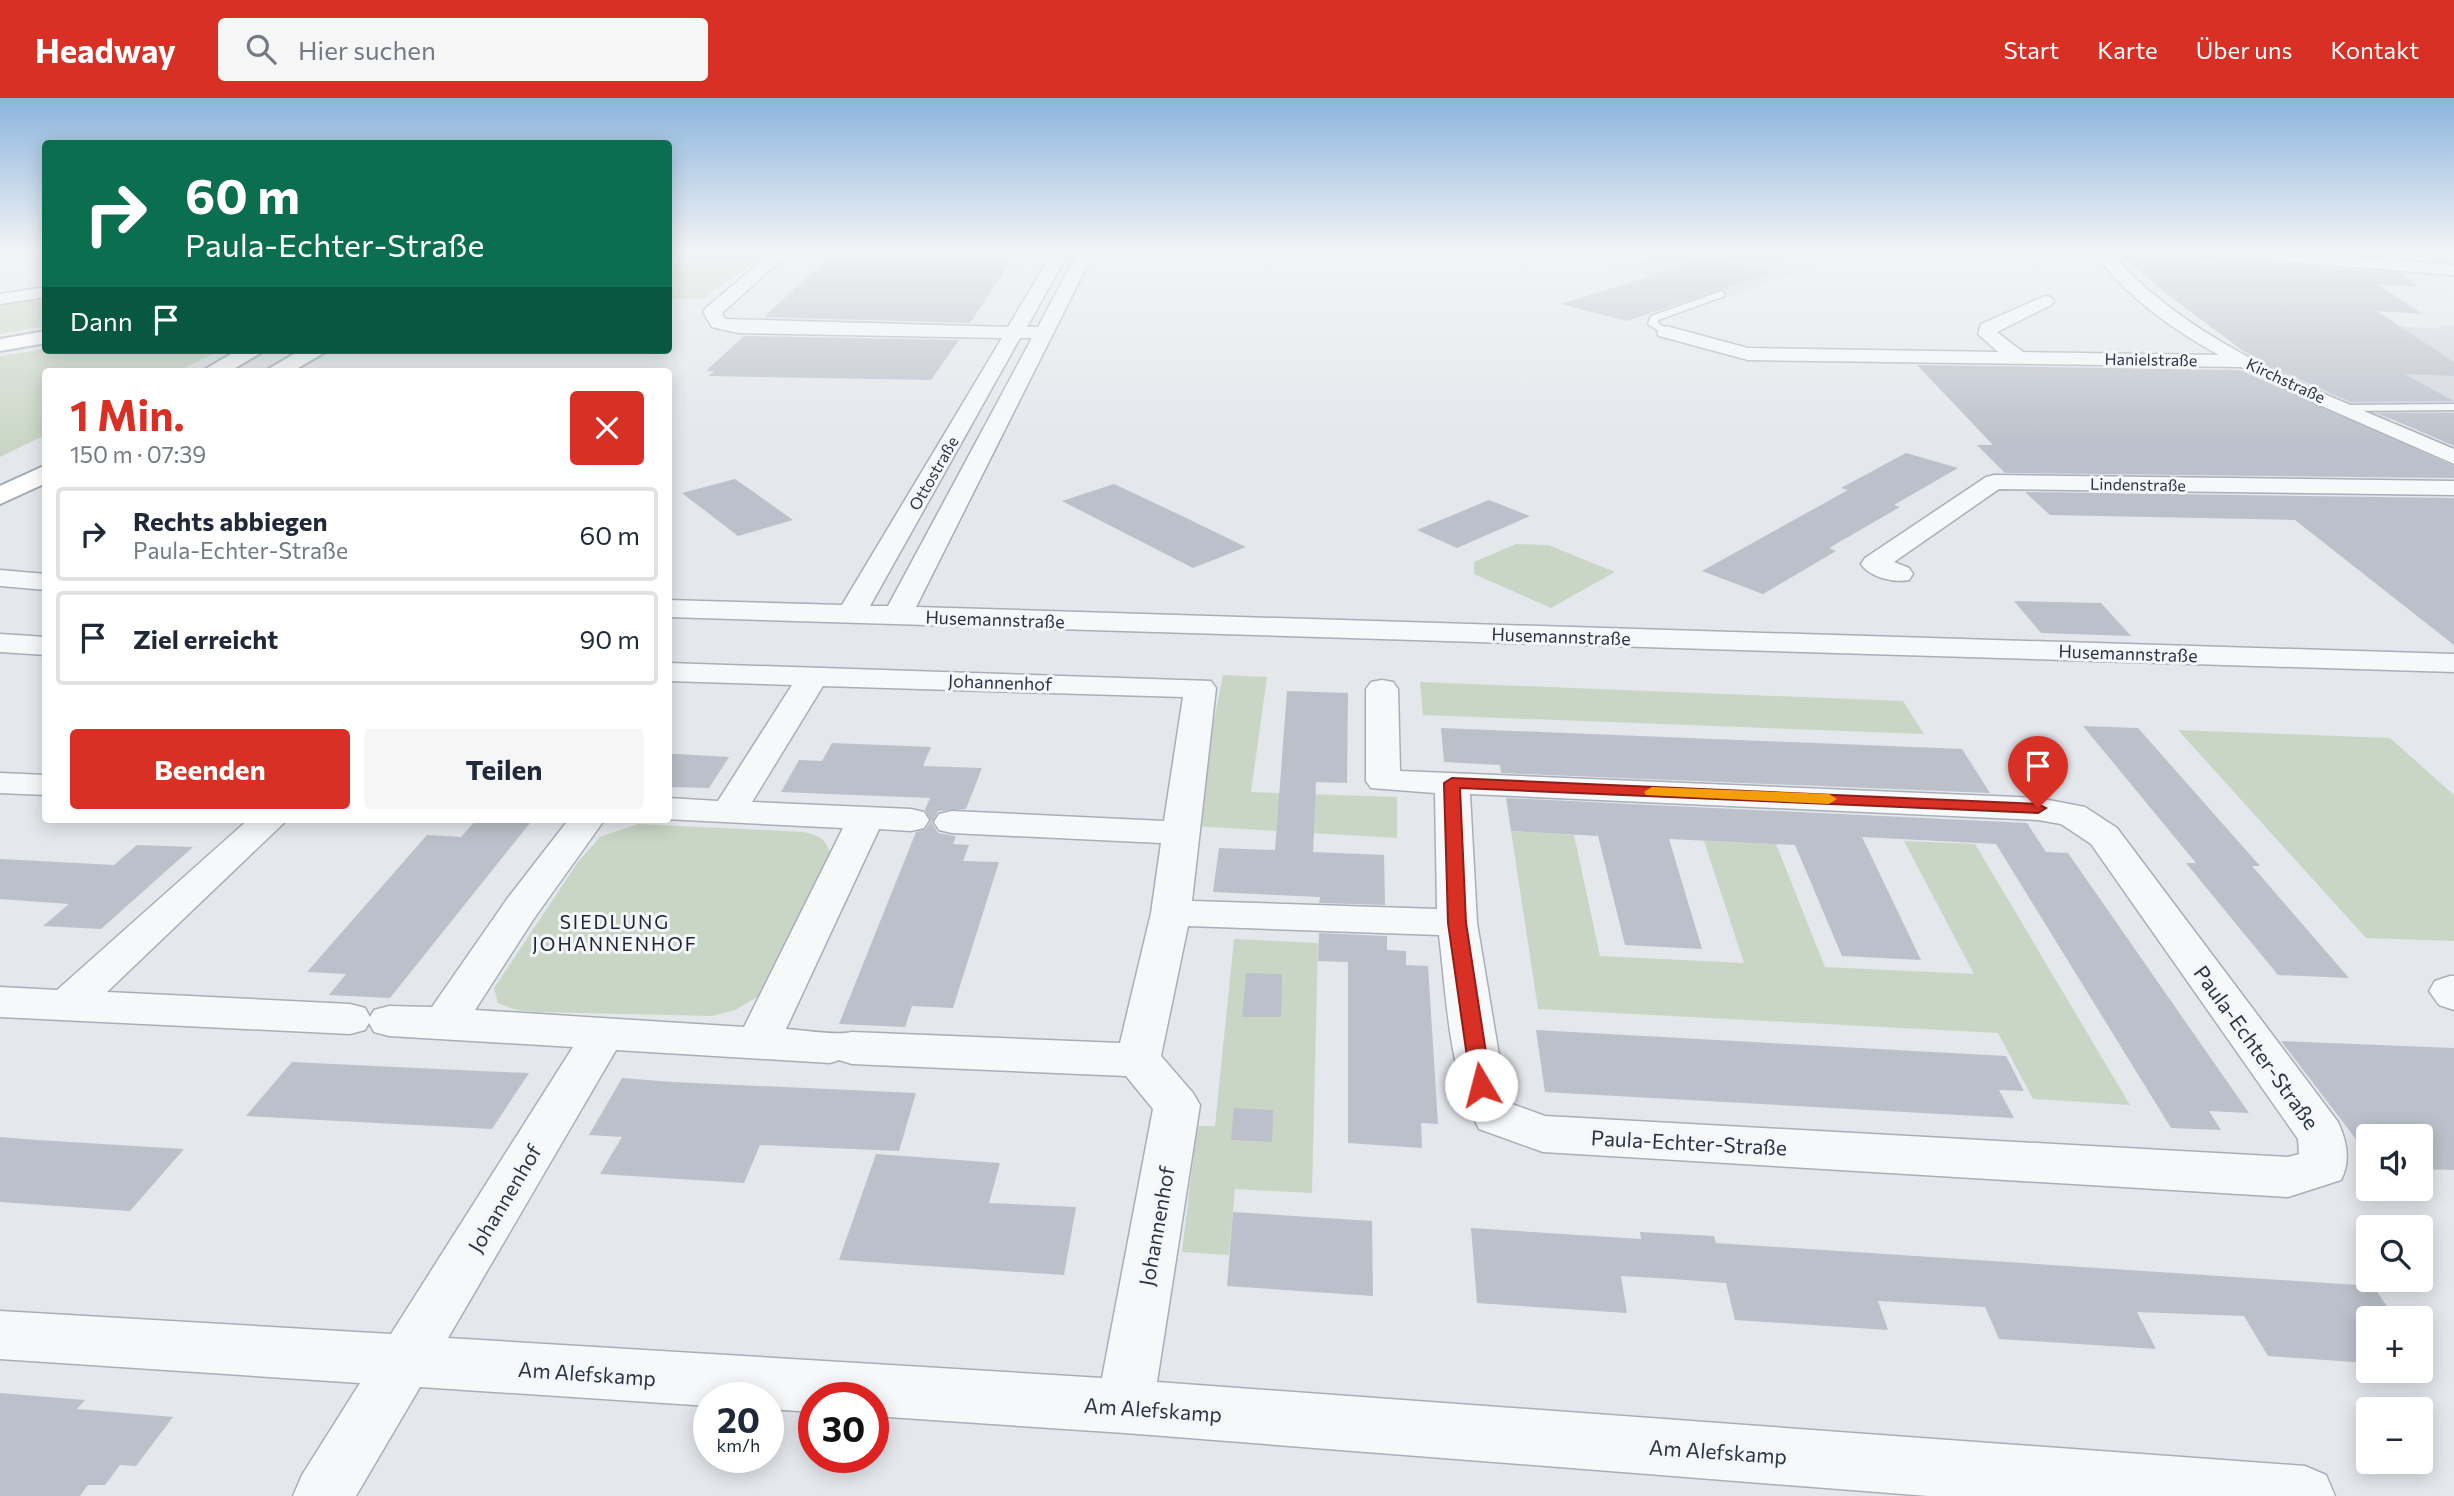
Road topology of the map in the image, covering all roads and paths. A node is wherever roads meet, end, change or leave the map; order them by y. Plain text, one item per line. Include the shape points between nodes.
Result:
1 (714, 315) edge
2 (1025, 315) edge
3 (1053, 315) edge
4 (1662, 315) edge
5 (2014, 315) edge
6 (2171, 315) edge
7 (1015, 332) junction
8 (1666, 332) joint
9 (1044, 333) junction
10 (42, 338) edge
11 (0, 345) edge
12 (266, 354) edge
13 (310, 354) edge
14 (248, 357) edge
15 (2017, 357) junction
16 (2244, 360) junction
17 (220, 368) edge
18 (282, 368) edge
19 (2454, 407) edge
20 (2346, 408) junction
21 (42, 457) edge
22 (2454, 457) edge
23 (42, 476) edge
24 (4, 488) edge
25 (2454, 488) edge
26 (1899, 574) dead end
27 (0, 578) edge
28 (42, 582) edge
29 (672, 608) edge
30 (851, 614) junction
31 (898, 615) junction
32 (0, 643) edge
33 (42, 646) edge
34 (2454, 663) edge
35 (672, 672) edge
36 (813, 677) junction
37 (1382, 689) dead end
38 (0, 783) edge
39 (1452, 783) junction
40 (42, 785) edge
41 (672, 809) edge
42 (728, 811) junction
43 (866, 818) junction
44 (911, 820) dead end
45 (952, 822) dead end
46 (266, 823) edge
47 (584, 823) edge
48 (1180, 833) junction
49 (1171, 913) junction
50 (1457, 923) junction
51 (0, 1002) edge
52 (67, 1005) junction
53 (444, 1023) junction
54 (603, 1035) junction
55 (757, 1044) junction
56 (1139, 1060) junction
57 (0, 1335) edge
58 (405, 1362) junction
59 (1125, 1406) junction
60 (323, 1496) edge
61 (2305, 1496) edge

1 - 7 street via 718,323 738,327
2 - 7 street, Ottostraße
3 - 9 street, Ottostraße
4 - 8 lane via 1654,318 1653,324
5 - 15 street via 1988,328 1987,334
6 - 16 street, Kirchstraße
7 - 9 street
7 - 30 street, Ottostraße
8 - 15 street, Hanielstraße via 1748,354
9 - 31 street, Ottostraße
10 - 11 main road
12 - 14 main road
13 - 18 main road
14 - 17 main road
15 - 16 street, Hanielstraße
16 - 20 street, Kirchstraße
19 - 20 lane
20 - 22 street, Kirchstraße
21 - 24 main road
23 - 24 main road
25 - 26 street, Lindenstraße via 1994,482 1874,564
27 - 28 street
29 - 30 street, Husemannstraße
30 - 31 street, Husemannstraße
31 - 34 street, Husemannstraße
32 - 33 street
35 - 36 street
36 - 42 street
36 - 48 street, Johannenhof via 1200,688
37 - 39 street, Paula-Echter-Straße via 1383,781
38 - 40 street
39 - 50 street, Paula-Echter-Straße
39 - 50 street, Paula-Echter-Straße via 2038,808 2072,815 2104,836 2321,1135 2324,1166 2288,1177 1543,1134 1495,1116 1481,1085
41 - 42 street
42 - 43 street
43 - 44 street
43 - 55 street
45 - 48 street
46 - 52 street
47 - 53 street
48 - 49 street, Johannenhof
49 - 50 street
49 - 56 street, Johannenhof
51 - 52 street
52 - 53 street
53 - 54 street
54 - 55 street
54 - 58 street, Johannenhof
55 - 56 street
56 - 59 street, Johannenhof via 1177,1105
57 - 58 street, Am Alefskamp
58 - 59 street, Am Alefskamp
58 - 60 street, Johannenhof
59 - 61 street, Am Alefskamp

